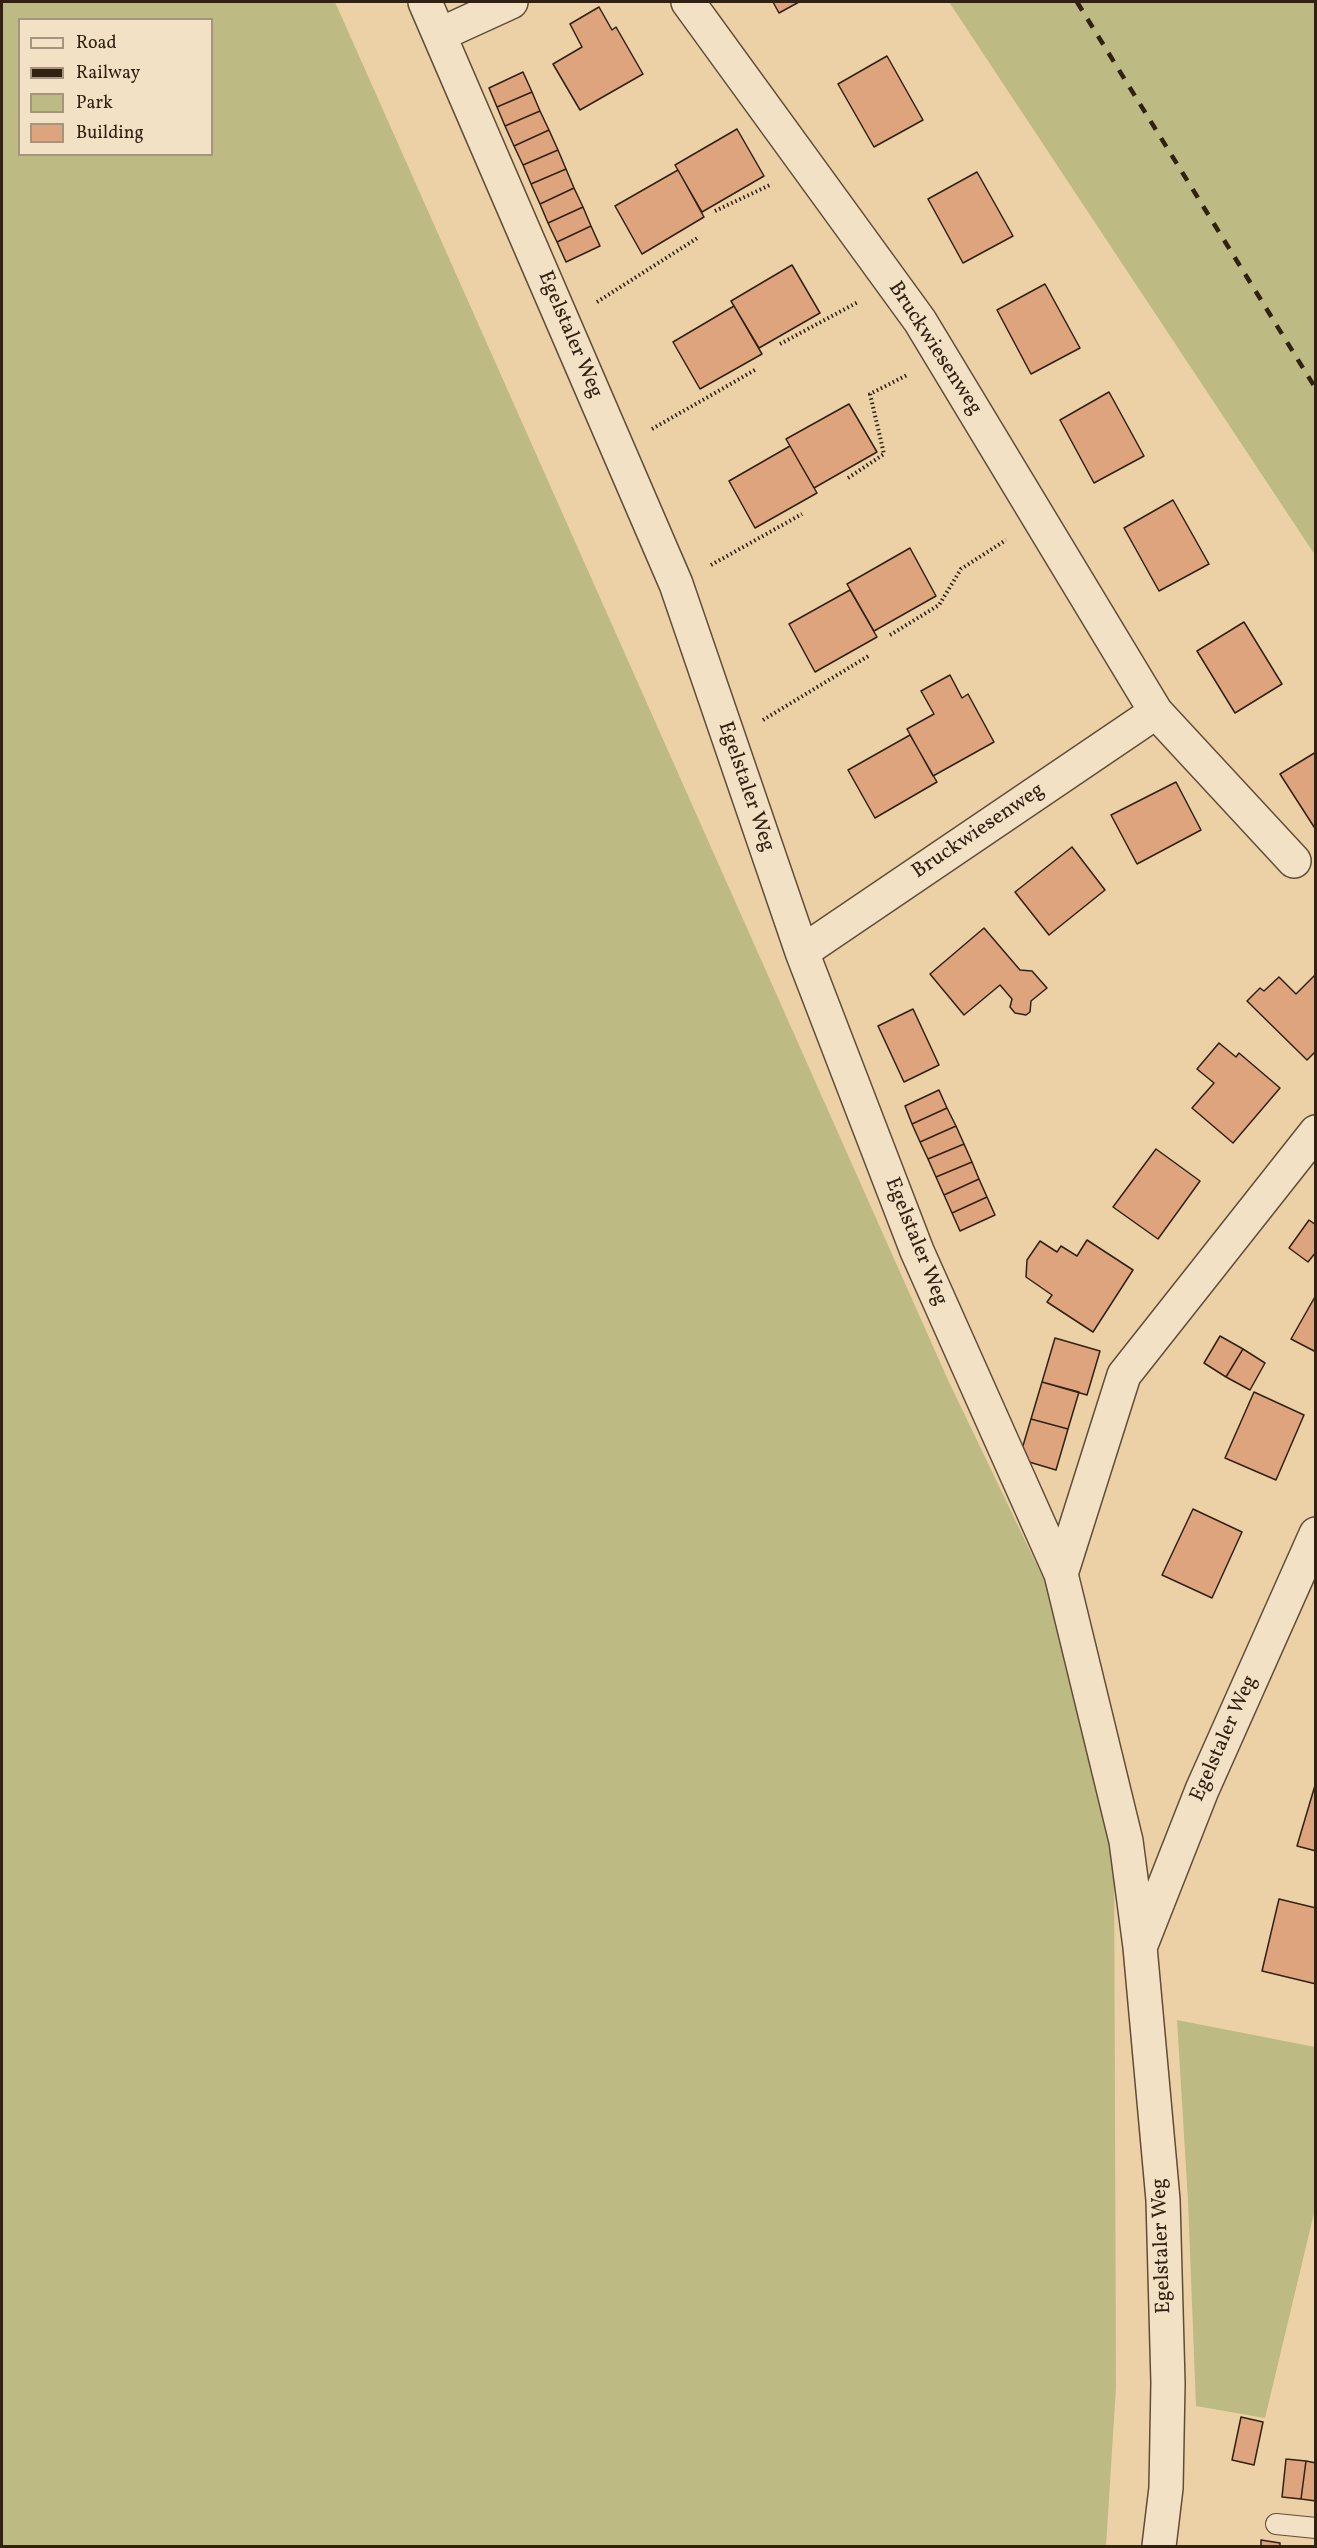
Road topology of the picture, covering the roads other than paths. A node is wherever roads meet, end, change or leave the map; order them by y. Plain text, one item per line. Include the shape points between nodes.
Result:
1 (425, 2) edge
2 (511, 2) edge
3 (688, 2) edge
4 (441, 34) junction
5 (1156, 712) junction
6 (1294, 861) dead end
7 (802, 952) junction
8 (1316, 1132) edge
9 (1316, 1533) edge
10 (1061, 1574) junction
11 (1140, 1947) junction
12 (1276, 2524) dead end
13 (1316, 2528) edge
14 (1160, 2547) edge

1 - 4 street, Egelstaler Weg
2 - 4 street
3 - 5 street, Bruckwiesenweg via 894,284
4 - 7 street, Egelstaler Weg via 676,584
5 - 6 street, Bruckwiesenweg
5 - 7 street, Bruckwiesenweg
7 - 10 street, Egelstaler Weg via 917,1251
8 - 10 street via 1124,1375
9 - 11 street, Egelstaler Weg via 1202,1790
10 - 11 street, Egelstaler Weg via 1126,1841
11 - 14 street, Egelstaler Weg via 1163,2200 1168,2384 1166,2488
12 - 13 lane

